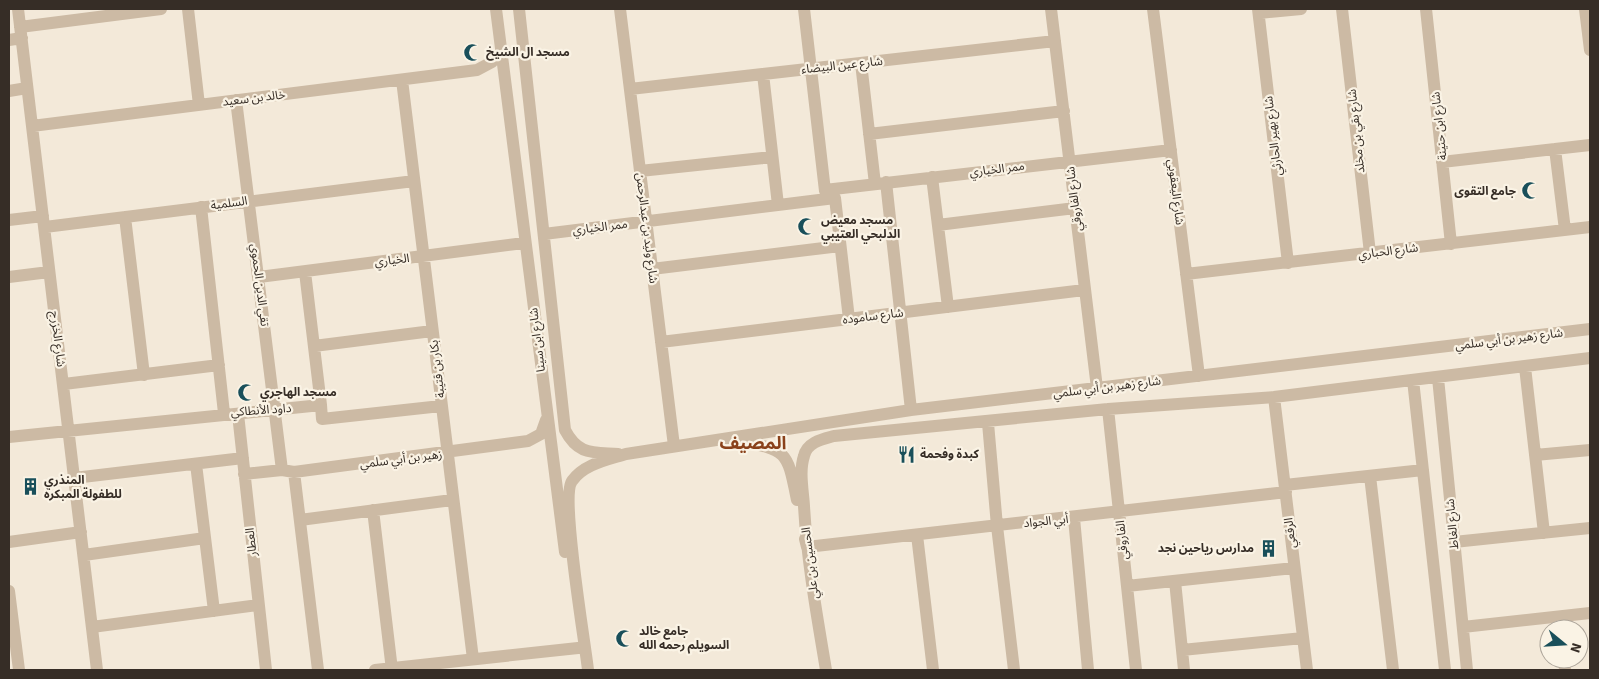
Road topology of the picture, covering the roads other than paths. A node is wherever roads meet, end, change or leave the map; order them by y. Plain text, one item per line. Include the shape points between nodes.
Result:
1 (18, 9) edge
2 (161, 9) edge
3 (188, 9) edge
4 (496, 9) edge
5 (519, 9) edge
6 (527, 9) edge
7 (620, 9) edge
8 (804, 9) edge
9 (1051, 9) edge
10 (1153, 9) edge
11 (1301, 9) edge
12 (1342, 9) edge
13 (1426, 9) edge
14 (1586, 9) edge
15 (1259, 11) edge
16 (521, 28) junction
17 (17, 35) edge
18 (1055, 41) junction
19 (501, 50) junction
20 (1590, 50) edge
21 (861, 63) junction
22 (811, 69) junction
23 (477, 70) junction
24 (763, 74) junction
25 (402, 80) junction
26 (505, 86) junction
27 (27, 88) junction
28 (630, 89) junction
29 (9, 91) edge
30 (236, 100) junction
31 (199, 105) junction
32 (1064, 111) junction
33 (32, 126) junction
34 (869, 134) junction
35 (1590, 145) edge
36 (1555, 149) junction
37 (1171, 150) junction
38 (772, 157) junction
39 (1069, 160) junction
40 (1442, 162) junction
41 (640, 171) junction
42 (932, 177) junction
43 (414, 181) junction
44 (880, 183) junction
45 (830, 194) junction
46 (249, 201) junction
47 (778, 205) junction
48 (201, 207) junction
49 (1075, 208) junction
50 (125, 217) junction
51 (9, 220) edge
52 (44, 221) junction
53 (646, 221) junction
54 (938, 225) junction
55 (1590, 227) edge
56 (1565, 230) junction
57 (544, 234) junction
58 (524, 243) junction
59 (1451, 244) junction
60 (840, 246) junction
61 (1370, 253) junction
62 (423, 256) junction
63 (1288, 263) junction
64 (652, 268) junction
65 (50, 272) junction
66 (305, 272) junction
67 (1186, 274) junction
68 (9, 277) edge
69 (259, 277) junction
70 (549, 279) junction
71 (530, 282) junction
72 (1084, 290) junction
73 (948, 307) junction
74 (900, 313) junction
75 (849, 319) junction
76 (1590, 329) edge
77 (432, 331) junction
78 (661, 342) junction
79 (314, 346) junction
80 (1590, 358) edge
81 (219, 366) junction
82 (1525, 367) junction
83 (144, 375) junction
84 (1199, 376) junction
85 (1438, 378) junction
86 (1414, 380) junction
87 (64, 384) junction
88 (1097, 388) junction
89 (1274, 397) junction
90 (321, 405) junction
91 (441, 406) junction
92 (1108, 409) junction
93 (911, 410) junction
94 (275, 411) junction
95 (224, 413) junction
96 (238, 414) junction
97 (546, 420) junction
98 (988, 423) junction
99 (69, 432) junction
100 (9, 437) edge
101 (730, 439) junction
102 (674, 446) junction
103 (1590, 450) edge
104 (447, 453) junction
105 (626, 454) junction
106 (804, 455) joint
107 (1535, 455) junction
108 (243, 458) junction
109 (196, 464) junction
110 (1423, 470) junction
111 (288, 471) junction
112 (244, 474) junction
113 (1370, 476) junction
114 (74, 478) junction
115 (1285, 488) junction
116 (452, 500) junction
117 (373, 510) junction
118 (1119, 512) junction
119 (1074, 518) junction
120 (300, 520) junction
121 (997, 526) junction
122 (1590, 528) edge
123 (80, 532) junction
124 (1544, 533) junction
125 (917, 535) junction
126 (205, 538) junction
127 (9, 542) edge
128 (1454, 542) junction
129 (806, 547) junction
130 (84, 555) junction
131 (1294, 568) junction
132 (1175, 582) junction
133 (1126, 586) junction
134 (9, 591) edge
135 (258, 605) junction
136 (815, 605) junction
137 (214, 611) junction
138 (1590, 614) edge
139 (1573, 619) edge
140 (1539, 624) edge
141 (1463, 626) junction
142 (92, 627) junction
143 (1303, 638) junction
144 (578, 648) junction
145 (1182, 650) junction
146 (473, 659) junction
147 (392, 669) edge
148 (19, 670) edge
149 (98, 670) edge
150 (266, 670) edge
151 (318, 670) edge
152 (375, 670) edge
153 (581, 670) edge
154 (588, 670) edge
155 (817, 670) edge
156 (826, 670) edge
157 (933, 670) edge
158 (1014, 670) edge
159 (1088, 670) edge
160 (1136, 670) edge
161 (1184, 670) edge
162 (1307, 670) edge
163 (1393, 670) edge
164 (1445, 670) edge
165 (1467, 670) edge

1 - 17 street, شارع الخزرج
2 - 17 street
3 - 31 street
4 - 19 street, شارع ابن سينا
5 - 16 street, شارع ابن سينا
6 - 16 street
7 - 28 street, شارع وليد بن عبدالرحمن
8 - 22 street
9 - 18 street, شارع الفاروقي
10 - 37 street, شارع اليعقوبي
11 - 15 street
12 - 61 street, شارع بقي بن مخلد
13 - 40 street, شارع ابن حنينة
14 - 20 street
15 - 63 street, شارع بهير الحارثي
16 - 57 street, شارع ابن سينا
17 - 27 street, شارع الخزرج
18 - 21 street, شارع عين البيضاء
18 - 32 street, شارع الفاروقي
19 - 23 street, خالد بن سعيد via 492,62
19 - 26 street, شارع ابن سينا
21 - 22 street, شارع عين البيضاء
21 - 34 street
22 - 24 street, شارع عين البيضاء
22 - 45 street
23 - 25 street, خالد بن سعيد
23 - 26 street, خالد بن سعيد via 494,73
24 - 28 street, شارع عين البيضاء
24 - 38 street
25 - 30 street, خالد بن سعيد
25 - 43 street, بكار بن قتيبة
26 - 58 street, شارع ابن سينا
27 - 29 street
27 - 33 street, شارع الخزرج
28 - 41 street, شارع وليد بن عبدالرحمن
30 - 31 street, خالد بن سعيد
30 - 46 street, تقي الدين الحموي
31 - 33 street, خالد بن سعيد
32 - 34 street
32 - 39 street, شارع الفاروقي
33 - 52 street, شارع الخزرج
34 - 44 street
35 - 36 street
36 - 40 street
36 - 56 street
37 - 39 street, ممر الخياري
37 - 67 street, شارع اليعقوبي
38 - 41 street
38 - 47 street
39 - 42 street, ممر الخياري
39 - 49 street, شارع الفاروقي
40 - 59 street, شارع ابن حنينة
41 - 53 street, شارع وليد بن عبدالرحمن
42 - 44 street, ممر الخياري
42 - 54 street
43 - 46 street, السلمية
43 - 62 street, بكار بن قتيبة
44 - 45 street, ممر الخياري
44 - 74 street
45 - 47 street, ممر الخياري
45 - 60 street
46 - 48 street, السلمية
46 - 69 street, تقي الدين الحموي
47 - 53 street, ممر الخياري
48 - 50 street, السلمية
48 - 81 street
49 - 54 street
49 - 72 street, شارع الفاروقي
50 - 52 street, السلمية
50 - 83 street
51 - 52 street, السلمية
52 - 65 street, شارع الخزرج
53 - 57 street, ممر الخياري
53 - 64 street, شارع وليد بن عبدالرحمن
54 - 73 street
55 - 56 street, شارع الحباري
56 - 59 street, شارع الحباري
57 - 70 street, شارع ابن سينا
58 - 62 street, الخياري
58 - 71 street, شارع ابن سينا
59 - 61 street, شارع الحباري
60 - 64 street
60 - 75 street
61 - 63 street, شارع الحباري
62 - 66 street, الخياري
62 - 77 street, بكار بن قتيبة
63 - 67 street, شارع الحباري
64 - 78 street, شارع وليد بن عبدالرحمن
65 - 68 street
65 - 87 street, شارع الخزرج
66 - 69 street, الخياري
66 - 79 street
67 - 84 street, شارع اليعقوبي
69 - 94 street, تقي الدين الحموي
70 - 71 street
70 - 105 street, شارع ابن سينا via 564,430 571,443 582,450
71 - 97 street, شارع ابن سينا
72 - 73 street, شارع ساموده
72 - 88 street, شارع الفاروقي
73 - 74 street, شارع ساموده
74 - 75 street, شارع ساموده
74 - 93 street
75 - 78 street, شارع ساموده
76 - 84 street, شارع زهير بن أبي سلمي
77 - 79 street
77 - 91 street, بكار بن قتيبة
78 - 102 street, شارع وليد بن عبدالرحمن
79 - 90 street
80 - 82 street, شارع زهير بن أبي سلمي
81 - 83 street
81 - 95 street
82 - 85 street, شارع زهير بن أبي سلمي
82 - 107 street
83 - 87 street
84 - 88 street, شارع زهير بن أبي سلمي
85 - 86 street, شارع زهير بن أبي سلمي
85 - 128 street, شارع الغاط
86 - 89 street, شارع زهير بن أبي سلمي
86 - 110 street, شارع الغاط
87 - 99 street, شارع الخزرج
88 - 93 street, شارع زهير بن أبي سلمي
89 - 92 street, شارع زهير بن أبي سلمي
89 - 115 street, الرقعي
90 - 91 street via 322,419
90 - 94 street, داود الأنطاكي
91 - 104 street, بكار بن قتيبة
92 - 98 street, شارع زهير بن أبي سلمي
92 - 118 street, الفاروقي
93 - 101 street, شارع زهير بن أبي سلمي
94 - 96 street, داود الأنطاكي
94 - 111 street, تقي الدين الحموي
95 - 96 street, داود الأنطاكي
95 - 99 street, داود الأنطاكي
96 - 108 street, العطار
97 - 104 street, زهير بن أبي سلمي via 541,434 533,440
97 - 144 street, شارع ابن سينا
98 - 106 street, شارع زهير بن أبي سلمي via 834,436 819,440 808,447
98 - 121 street
99 - 100 street, داود الأنطاكي
99 - 114 street, شارع الخزرج
101 - 102 street, شارع زهير بن أبي سلمي
101 - 129 street via 774,448 788,460
102 - 105 street, شارع زهير بن أبي سلمي
103 - 107 street
104 - 111 street, زهير بن أبي سلمي
104 - 116 street, بكار بن قتيبة
105 - 154 street via 584,468 570,482 571,536
106 - 129 street, الحسين بن علي
107 - 124 street
108 - 109 street
108 - 112 street, العطار
109 - 114 street
109 - 126 street
110 - 113 street, أبي الجواد
110 - 164 street, شارع الغاط
111 - 112 street, زهير بن أبي سلمي
111 - 120 street, تقي الدين الحموي
112 - 135 street, العطار
113 - 115 street, أبي الجواد
113 - 163 street
114 - 123 street, شارع الخزرج
115 - 118 street, أبي الجواد
115 - 131 street, الرقعي
116 - 117 street
116 - 146 street, بكار بن قتيبة
117 - 120 street
117 - 147 street
118 - 119 street, أبي الجواد
118 - 133 street, الفاروقي
119 - 121 street, أبي الجواد
119 - 159 street
120 - 151 street, تقي الدين الحموي
121 - 125 street, أبي الجواد
121 - 158 street
122 - 124 street
123 - 127 street
123 - 130 street, شارع الخزرج
124 - 128 street
125 - 129 street, أبي الجواد
125 - 157 street
126 - 130 street
126 - 137 street
128 - 141 street, شارع الغاط
129 - 136 street, الحسين بن علي
130 - 142 street, شارع الخزرج
131 - 132 street
131 - 143 street, الرقعي
132 - 133 street
132 - 145 street
133 - 160 street, الفاروقي
134 - 148 street
135 - 137 street
135 - 150 street, العطار
136 - 155 street
136 - 156 street, الحسين بن علي
137 - 142 street
138 - 139 street
140 - 141 street
141 - 165 street, شارع الغاط
142 - 149 street, شارع الخزرج
143 - 145 street
143 - 162 street, الرقعي
144 - 146 street
144 - 153 street, شارع ابن سينا
145 - 161 street
146 - 147 street
147 - 152 street

